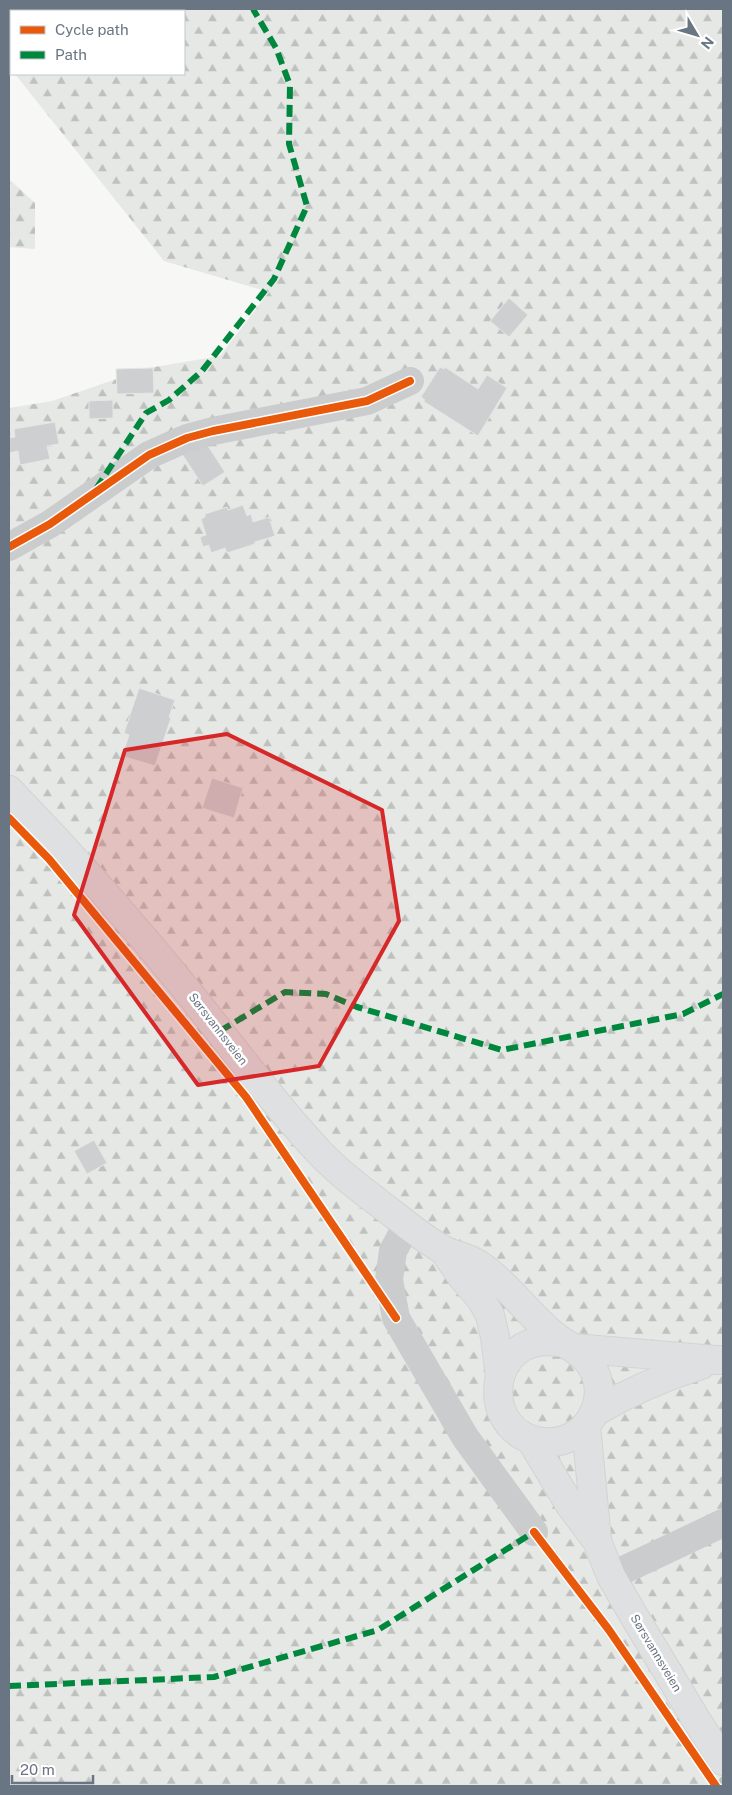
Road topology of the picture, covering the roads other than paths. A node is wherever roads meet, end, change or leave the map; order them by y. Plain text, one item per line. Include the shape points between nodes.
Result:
1 (410, 381) dead end
2 (9, 547) edge
3 (9, 790) edge
4 (407, 1225) junction
5 (444, 1251) junction
6 (568, 1345) junction
7 (719, 1360) edge
8 (500, 1377) junction
9 (590, 1419) junction
10 (531, 1440) junction
11 (723, 1523) edge
12 (534, 1532) dead end
13 (597, 1542) junction
14 (611, 1576) junction
15 (723, 1760) edge

1 - 2 street via 367,401 187,438 149,455 50,524
3 - 4 main road, Sørsvannsveien via 160,958 278,1106 321,1154
4 - 5 main road, Sørsvannsveien
4 - 12 street via 394,1252 389,1280 396,1318 465,1437
5 - 6 main road, Sørsvannsveien via 475,1262 499,1280 531,1315
5 - 8 main road, Sørsvannsveien via 490,1315
6 - 7 main road
6 - 8 main road via 546,1341 530,1344 506,1363
6 - 9 main road via 586,1357 594,1369 599,1398
7 - 9 main road via 662,1378 625,1395
8 - 10 main road via 497,1392 503,1414 518,1432
9 - 10 main road via 574,1436 560,1441
9 - 13 main road, Sørsvannsveien
10 - 13 main road, Sørsvannsveien
11 - 14 street
13 - 14 main road, Sørsvannsveien
14 - 15 main road, Sørsvannsveien via 696,1721

